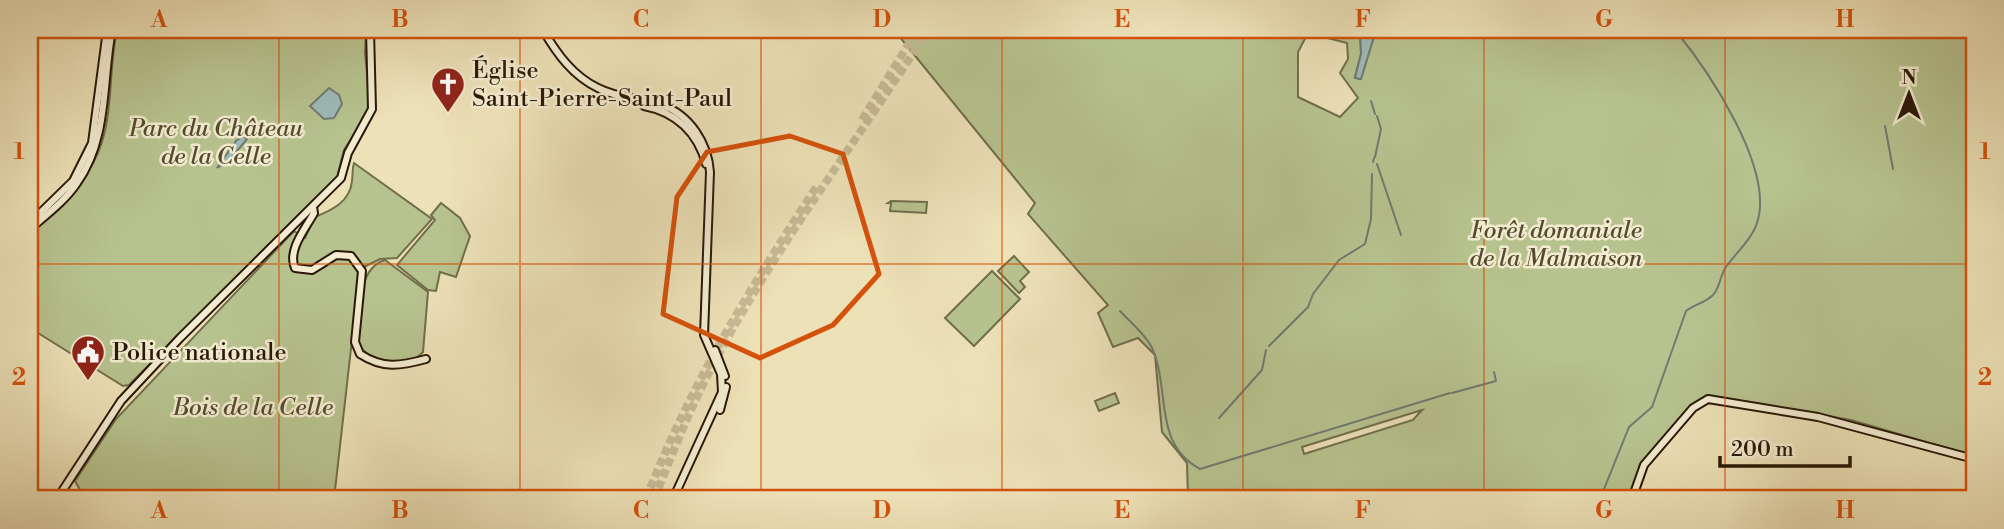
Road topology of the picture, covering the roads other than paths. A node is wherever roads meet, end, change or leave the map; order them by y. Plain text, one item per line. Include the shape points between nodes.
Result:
1 (109, 30) edge
2 (369, 30) edge
3 (541, 30) edge
4 (313, 207) junction
5 (30, 223) edge
6 (293, 226) junction
7 (30, 229) edge
8 (304, 233) junction
9 (426, 359) dead end
10 (1974, 459) edge
11 (57, 499) edge
12 (675, 499) edge
13 (1632, 499) edge

1 - 5 street via 92,143 73,181
1 - 7 street via 102,122 88,166 63,200
2 - 4 street via 373,105 341,178
3 - 12 street via 566,67 589,88 658,109 681,122 696,139 709,176 708,339 723,365 725,397
4 - 6 street
4 - 8 street
6 - 8 street
6 - 11 street via 121,401
8 - 9 street via 293,254 295,268 312,270 344,254 362,271 355,342 360,354 384,366
10 - 13 street via 1818,417 1708,399 1693,408 1644,465

